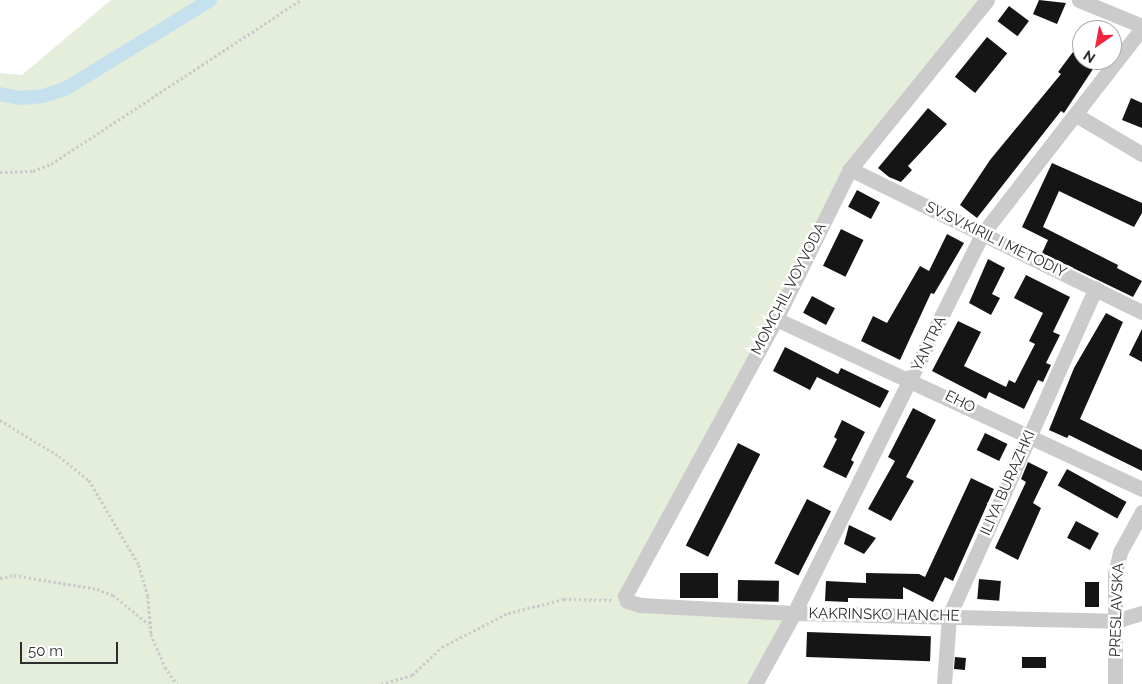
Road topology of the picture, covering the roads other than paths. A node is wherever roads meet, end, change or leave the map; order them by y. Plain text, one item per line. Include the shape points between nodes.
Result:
1 (987, 0) edge
2 (1079, 0) edge
3 (1142, 27) edge
4 (1076, 115) junction
5 (1142, 154) edge
6 (850, 169) junction
7 (983, 233) junction
8 (1096, 288) junction
9 (1142, 312) edge
10 (776, 318) junction
11 (912, 379) junction
12 (1030, 436) junction
13 (1142, 489) edge
14 (1142, 512) edge
15 (626, 601) joint
16 (794, 613) junction
17 (1142, 613) edge
18 (949, 616) junction
19 (1115, 621) junction
20 (755, 684) edge
21 (944, 684) edge
22 (1115, 684) edge

1 - 6 street, MOMCHIL VOYVODA
2 - 3 street
3 - 4 street, YANTRA
4 - 5 street
4 - 7 street, YANTRA
6 - 7 street, SV.SV.KIRIL I METODIY
6 - 10 street, MOMCHIL VOYVODA
7 - 8 street, SV.SV.KIRIL I METODIY
7 - 11 street, YANTRA
8 - 9 street, SV.SV.KIRIL I METODIY
8 - 12 street, ILIYA BURAZHKI
10 - 11 street, EHO
10 - 15 street, MOMCHIL VOYVODA via 627,590
11 - 12 street, EHO
11 - 16 street, YANTRA
12 - 13 street, EHO
12 - 18 street, ILIYA BURAZHKI
14 - 19 street, PRESLAVSKA via 1120,552 1115,574
15 - 16 street, KAKRINSKO HANCHE via 640,605
16 - 18 street, KAKRINSKO HANCHE
16 - 20 street, YANTRA
17 - 19 street, KAKRINSKO HANCHE
18 - 19 street, KAKRINSKO HANCHE
18 - 21 street, ILIYA BURAZHKI
19 - 22 street, PRESLAVSKA

